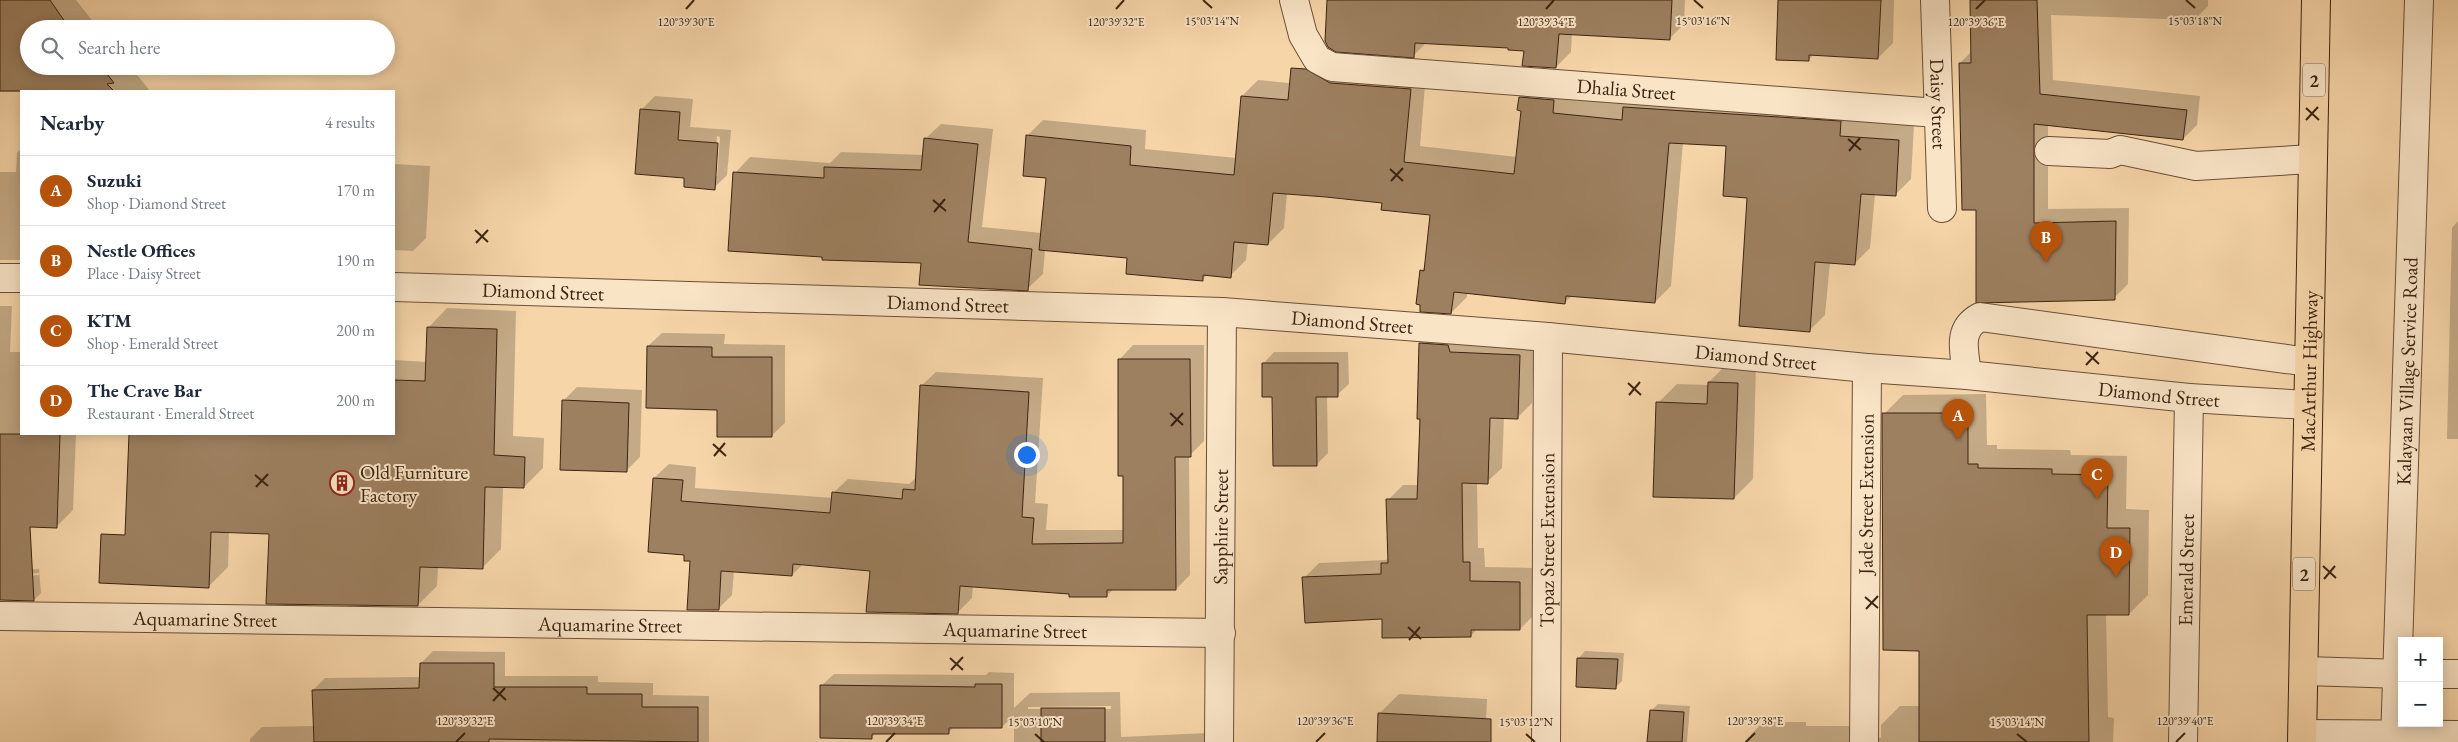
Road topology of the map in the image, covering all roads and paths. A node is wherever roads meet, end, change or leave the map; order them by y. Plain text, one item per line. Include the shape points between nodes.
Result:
1 (1294, 0) edge
2 (1935, 0) edge
3 (2316, 0) edge
4 (2419, 0) edge
5 (1937, 113) junction
6 (2049, 151) dead end
7 (2312, 160) junction
8 (1942, 208) dead end
9 (0, 278) edge
10 (20, 278) edge
11 (395, 287) edge
12 (1222, 312) junction
13 (1548, 337) junction
14 (2308, 362) junction
15 (1867, 368) junction
16 (1967, 375) junction
17 (2189, 398) junction
18 (2307, 405) junction
19 (0, 616) edge
20 (1221, 633) junction
21 (2401, 637) edge
22 (2304, 671) junction
23 (2398, 674) edge
24 (2443, 674) edge
25 (2458, 674) edge
26 (2400, 682) edge
27 (2458, 735) edge
28 (2303, 738) edge
29 (2396, 739) edge
30 (1218, 742) edge
31 (1546, 742) edge
32 (1864, 742) edge
33 (2183, 742) edge

1 - 5 street, Dhalia Street via 1303,35 1317,59 1332,67
2 - 5 street, Daisy Street
3 - 7 highway, MacArthur Highway / 2
4 - 21 street, Kalayaan Village Service Road
5 - 8 street, Daisy Street
6 - 7 street via 2110,154 2120,150 2196,166
7 - 14 highway, MacArthur Highway / 2
9 - 10 street
11 - 12 street, Diamond Street
12 - 13 street, Diamond Street
12 - 20 street, Sapphire Street
13 - 15 street, Diamond Street
13 - 31 street, Topaz Street Extension
14 - 16 street via 1980,317 1971,322 1964,334
14 - 18 highway, MacArthur Highway / 2
15 - 16 street, Diamond Street
15 - 32 street, Jade Street Extension
16 - 17 street, Diamond Street
17 - 18 street, Diamond Street
17 - 33 street, Emerald Street
18 - 22 highway, MacArthur Highway / 2
19 - 20 street, Aquamarine Street
20 - 30 street, Sapphire Street
22 - 23 street
22 - 28 highway, MacArthur Highway / 2
24 - 25 street
26 - 29 street, Kalayaan Village Service Road
27 - 29 street
28 - 29 street

